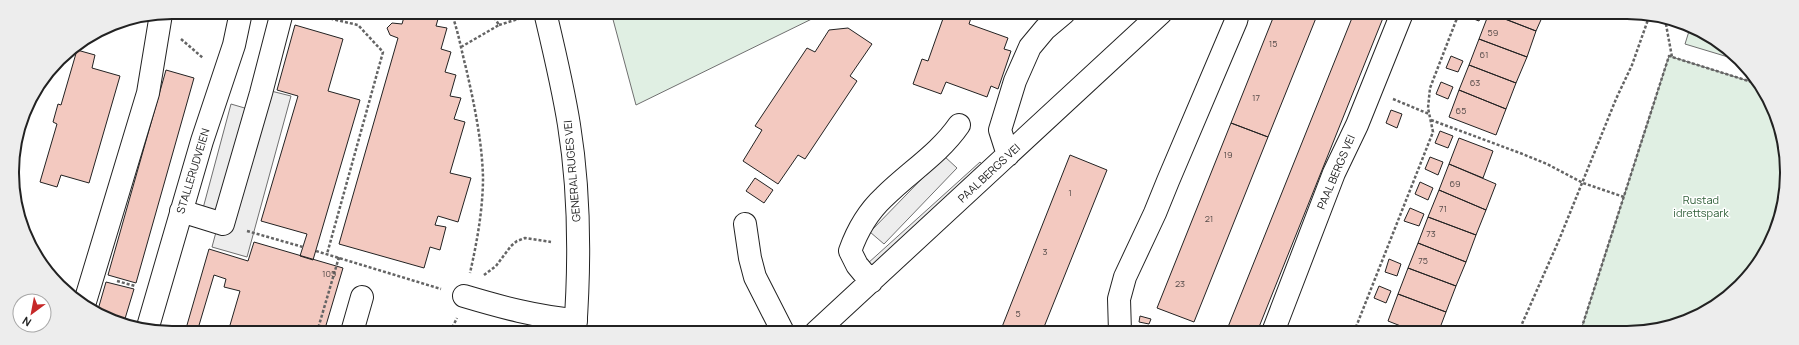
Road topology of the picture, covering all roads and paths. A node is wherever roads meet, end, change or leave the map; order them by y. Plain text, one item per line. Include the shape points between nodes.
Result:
1 (160, 19) edge
2 (161, 19) edge
3 (240, 19) edge
4 (280, 19) edge
5 (333, 19) edge
6 (453, 19) edge
7 (496, 19) edge
8 (518, 19) edge
9 (546, 19) edge
10 (1057, 19) edge
11 (1154, 19) edge
12 (1236, 19) edge
13 (1400, 19) edge
14 (1457, 19) edge
15 (1648, 20) edge
16 (1665, 24) edge
17 (499, 25) junction
18 (461, 47) junction
19 (1672, 57) junction
20 (1750, 81) edge
21 (222, 83) junction
22 (1393, 99) dead end
23 (1429, 114) junction
24 (1430, 120) junction
25 (959, 125) dead end
26 (1008, 155) junction
27 (1583, 183) junction
28 (1624, 197) junction
29 (181, 210) junction
30 (223, 224) junction
31 (745, 224) dead end
32 (551, 242) dead end
33 (303, 247) dead end
34 (316, 251) dead end
35 (327, 254) junction
36 (338, 257) junction
37 (871, 282) junction
38 (464, 296) junction
39 (362, 297) dead end
40 (86, 299) edge
41 (149, 324) edge
42 (319, 326) edge
43 (354, 326) edge
44 (576, 326) edge
45 (780, 326) edge
46 (823, 326) edge
47 (1120, 326) edge
48 (1275, 326) edge
49 (1356, 326) edge
50 (1521, 326) edge
51 (1582, 326) edge

1 - 40 street via 148,93
2 - 21 path via 206,61
3 - 21 street, STALLERUDVEIEN
4 - 30 street
5 - 35 path via 358,25 383,52
6 - 18 path
7 - 17 path
8 - 17 path
9 - 44 street, GENERAL RUGES VEI via 569,126 574,172 578,261
10 - 26 street via 1030,47 1015,81 1000,130
11 - 26 street, PAAL BERGS VEI
12 - 47 street via 1125,278 1120,299
13 - 48 street, PAAL BERGS VEI via 1357,125 1334,173
14 - 23 path via 1430,88
15 - 27 path
16 - 19 path
17 - 18 path
18 - 38 path via 477,127 483,176 482,204
19 - 20 path
19 - 28 path via 1669,56
21 - 29 street, STALLERUDVEIEN
22 - 23 path
23 - 24 path
24 - 27 path via 1534,159
24 - 49 path via 1433,132
25 - 37 street via 949,139 883,197 855,235 850,251 857,265
26 - 37 street, PAAL BERGS VEI
27 - 28 path
27 - 50 path
28 - 51 path
29 - 30 street
29 - 41 street, STALLERUDVEIEN
30 - 33 path
31 - 45 street via 755,277
32 - 38 path via 525,238 517,240 496,266
34 - 35 path
35 - 36 path
36 - 38 path
36 - 42 path
37 - 46 street, PAAL BERGS VEI
38 - 44 street
39 - 43 street

